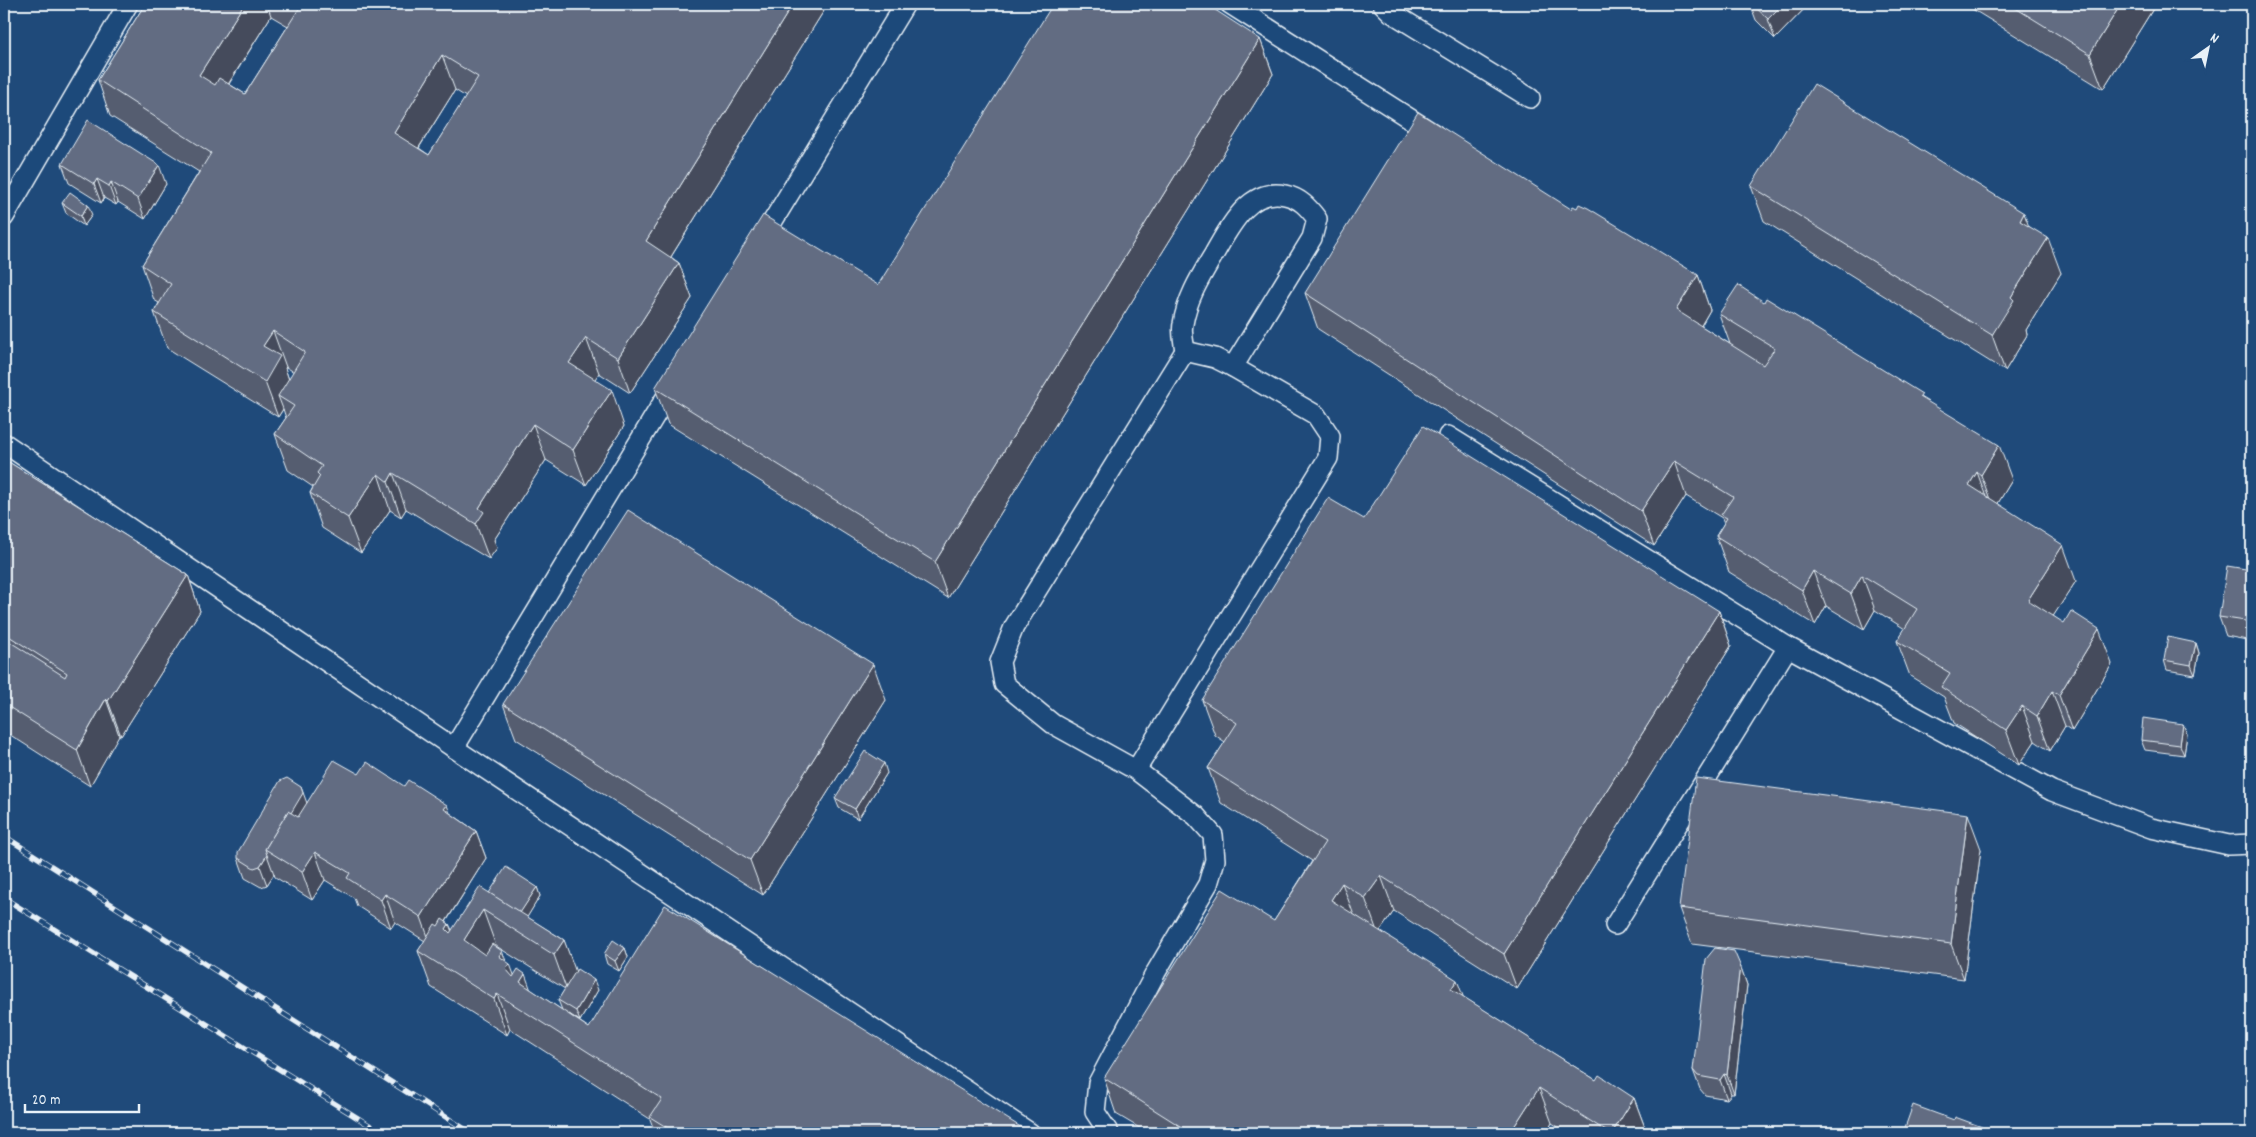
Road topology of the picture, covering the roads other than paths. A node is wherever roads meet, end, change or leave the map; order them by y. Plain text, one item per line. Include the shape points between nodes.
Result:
1 (128, 4) edge
2 (905, 4) edge
3 (1230, 4) edge
4 (1382, 4) edge
5 (1530, 98) dead end
6 (1447, 142) edge
7 (4, 217) edge
8 (748, 261) edge
9 (1185, 350) junction
10 (1233, 367) junction
11 (681, 372) edge
12 (1448, 436) dead end
13 (4, 443) edge
14 (1788, 647) junction
15 (454, 748) junction
16 (1136, 770) junction
17 (2252, 844) edge
18 (1615, 925) dead end
19 (1030, 1133) edge
20 (1109, 1133) edge

1 - 7 lane
2 - 8 lane
3 - 6 lane
4 - 5 lane
9 - 10 lane
9 - 10 lane via 1182,326 1187,305 1234,221 1257,198 1272,192 1294,197 1308,206 1317,220 1312,238
9 - 16 lane via 1014,627 1000,662 1004,684 1053,724
10 - 16 lane via 1316,415 1330,436 1328,458
11 - 15 lane
12 - 14 lane
13 - 15 lane
14 - 17 lane via 2052,791 2151,828 2229,845
14 - 18 lane
15 - 19 lane
16 - 20 lane via 1202,823 1213,836 1215,860 1208,884 1156,972 1098,1083 1095,1112

